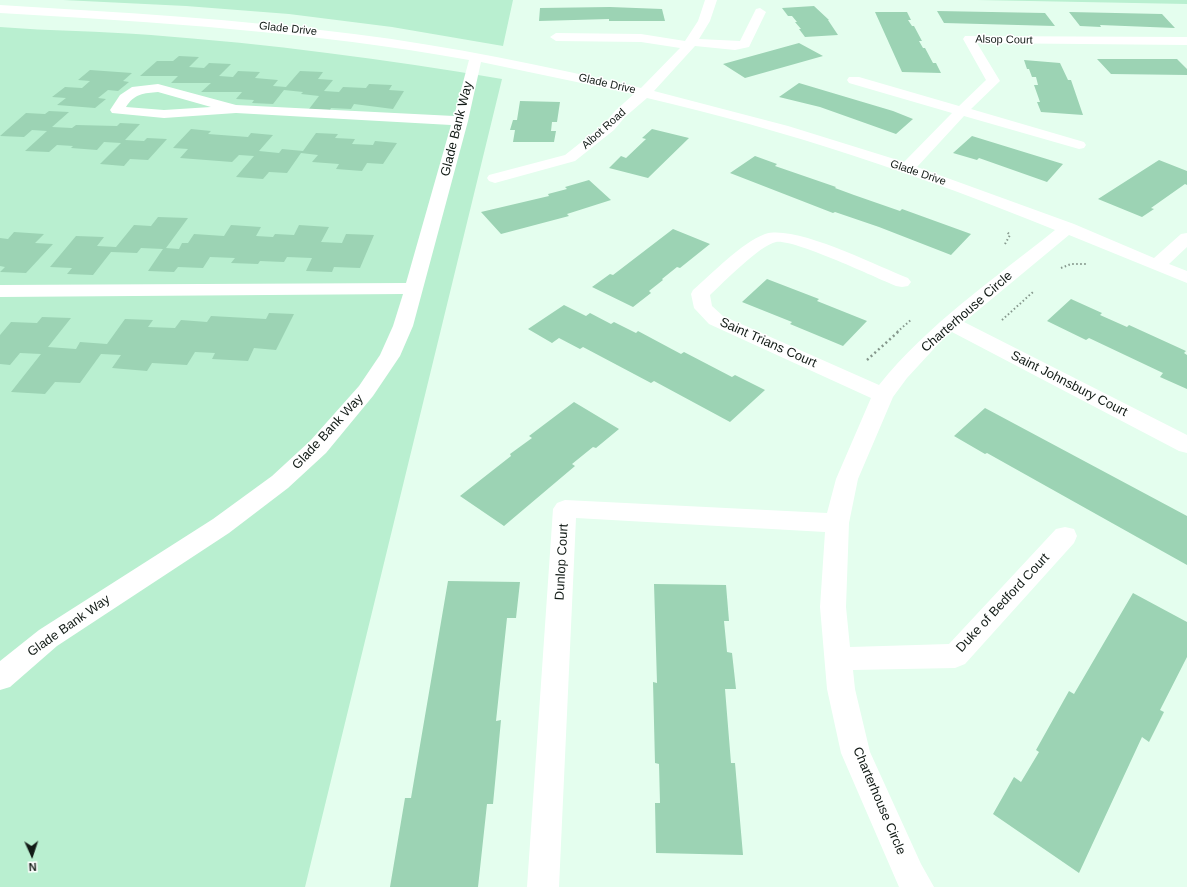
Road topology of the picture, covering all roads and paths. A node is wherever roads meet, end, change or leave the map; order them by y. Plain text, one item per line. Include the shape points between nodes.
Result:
1 (14, 0) edge
2 (711, 0) edge
3 (0, 9) edge
4 (760, 12) dead end
5 (556, 37) dead end
6 (1187, 41) edge
7 (690, 44) junction
8 (477, 57) junction
9 (854, 80) dead end
10 (645, 92) junction
11 (236, 109) junction
12 (963, 110) junction
13 (461, 121) junction
14 (1079, 145) dead end
15 (907, 168) junction
16 (495, 178) dead end
17 (1068, 228) junction
18 (1005, 230) dead end
19 (1187, 238) edge
20 (1004, 246) dead end
21 (1089, 264) dead end
22 (1157, 265) junction
23 (1057, 270) dead end
24 (1187, 278) edge
25 (902, 282) dead end
26 (414, 288) junction
27 (0, 291) edge
28 (35, 291) junction
29 (1034, 291) dead end
30 (0, 304) edge
31 (914, 318) dead end
32 (950, 323) junction
33 (981, 339) junction
34 (849, 378) junction
35 (883, 395) junction
36 (1187, 445) edge
37 (837, 523) junction
38 (1065, 536) dead end
39 (838, 659) junction
40 (0, 678) edge
41 (543, 887) edge
42 (918, 887) edge

1 - 3 street
2 - 7 street, Albot Road via 704,21
3 - 8 street, Glade Drive via 258,26 403,44
4 - 7 street via 745,44
5 - 7 street via 641,38
6 - 12 street, Alsop Court via 969,39 994,81
7 - 10 street, Albot Road
8 - 10 street, Glade Drive
8 - 13 street, Glade Bank Way
9 - 12 street
10 - 15 street, Glade Drive via 742,118
10 - 16 street, Albot Road via 609,127 570,158
11 - 11 street via 164,114 117,110 125,98 138,90 158,88
11 - 13 street
12 - 14 street
12 - 15 street, Alsop Court
13 - 26 street, Glade Bank Way
15 - 17 street, Glade Drive
17 - 22 street, Glade Drive
17 - 32 street, Charterhouse Circle
18 - 20 path via 1010,235
19 - 22 street
21 - 23 path via 1071,264
22 - 24 street, Glade Drive
25 - 34 street, Saint Trians Court via 799,240 770,238 750,251 700,294 703,308 716,320
26 - 28 street
26 - 40 street, Glade Bank Way via 403,326 390,356 366,391 312,452 280,482 221,526 48,638
27 - 28 street
28 - 30 street
29 - 33 path
31 - 34 path
32 - 33 street, Saint Johnsbury Court
32 - 35 street, Charterhouse Circle via 904,368
33 - 36 street, Saint Johnsbury Court
34 - 35 street, Saint Trians Court
35 - 37 street, Charterhouse Circle via 847,479
37 - 39 street, Charterhouse Circle via 833,607
37 - 41 street, Dunlop Court via 565,509
38 - 39 street, Duke of Bedford Court via 955,656
39 - 42 street, Charterhouse Circle via 840,689 856,753 910,875

